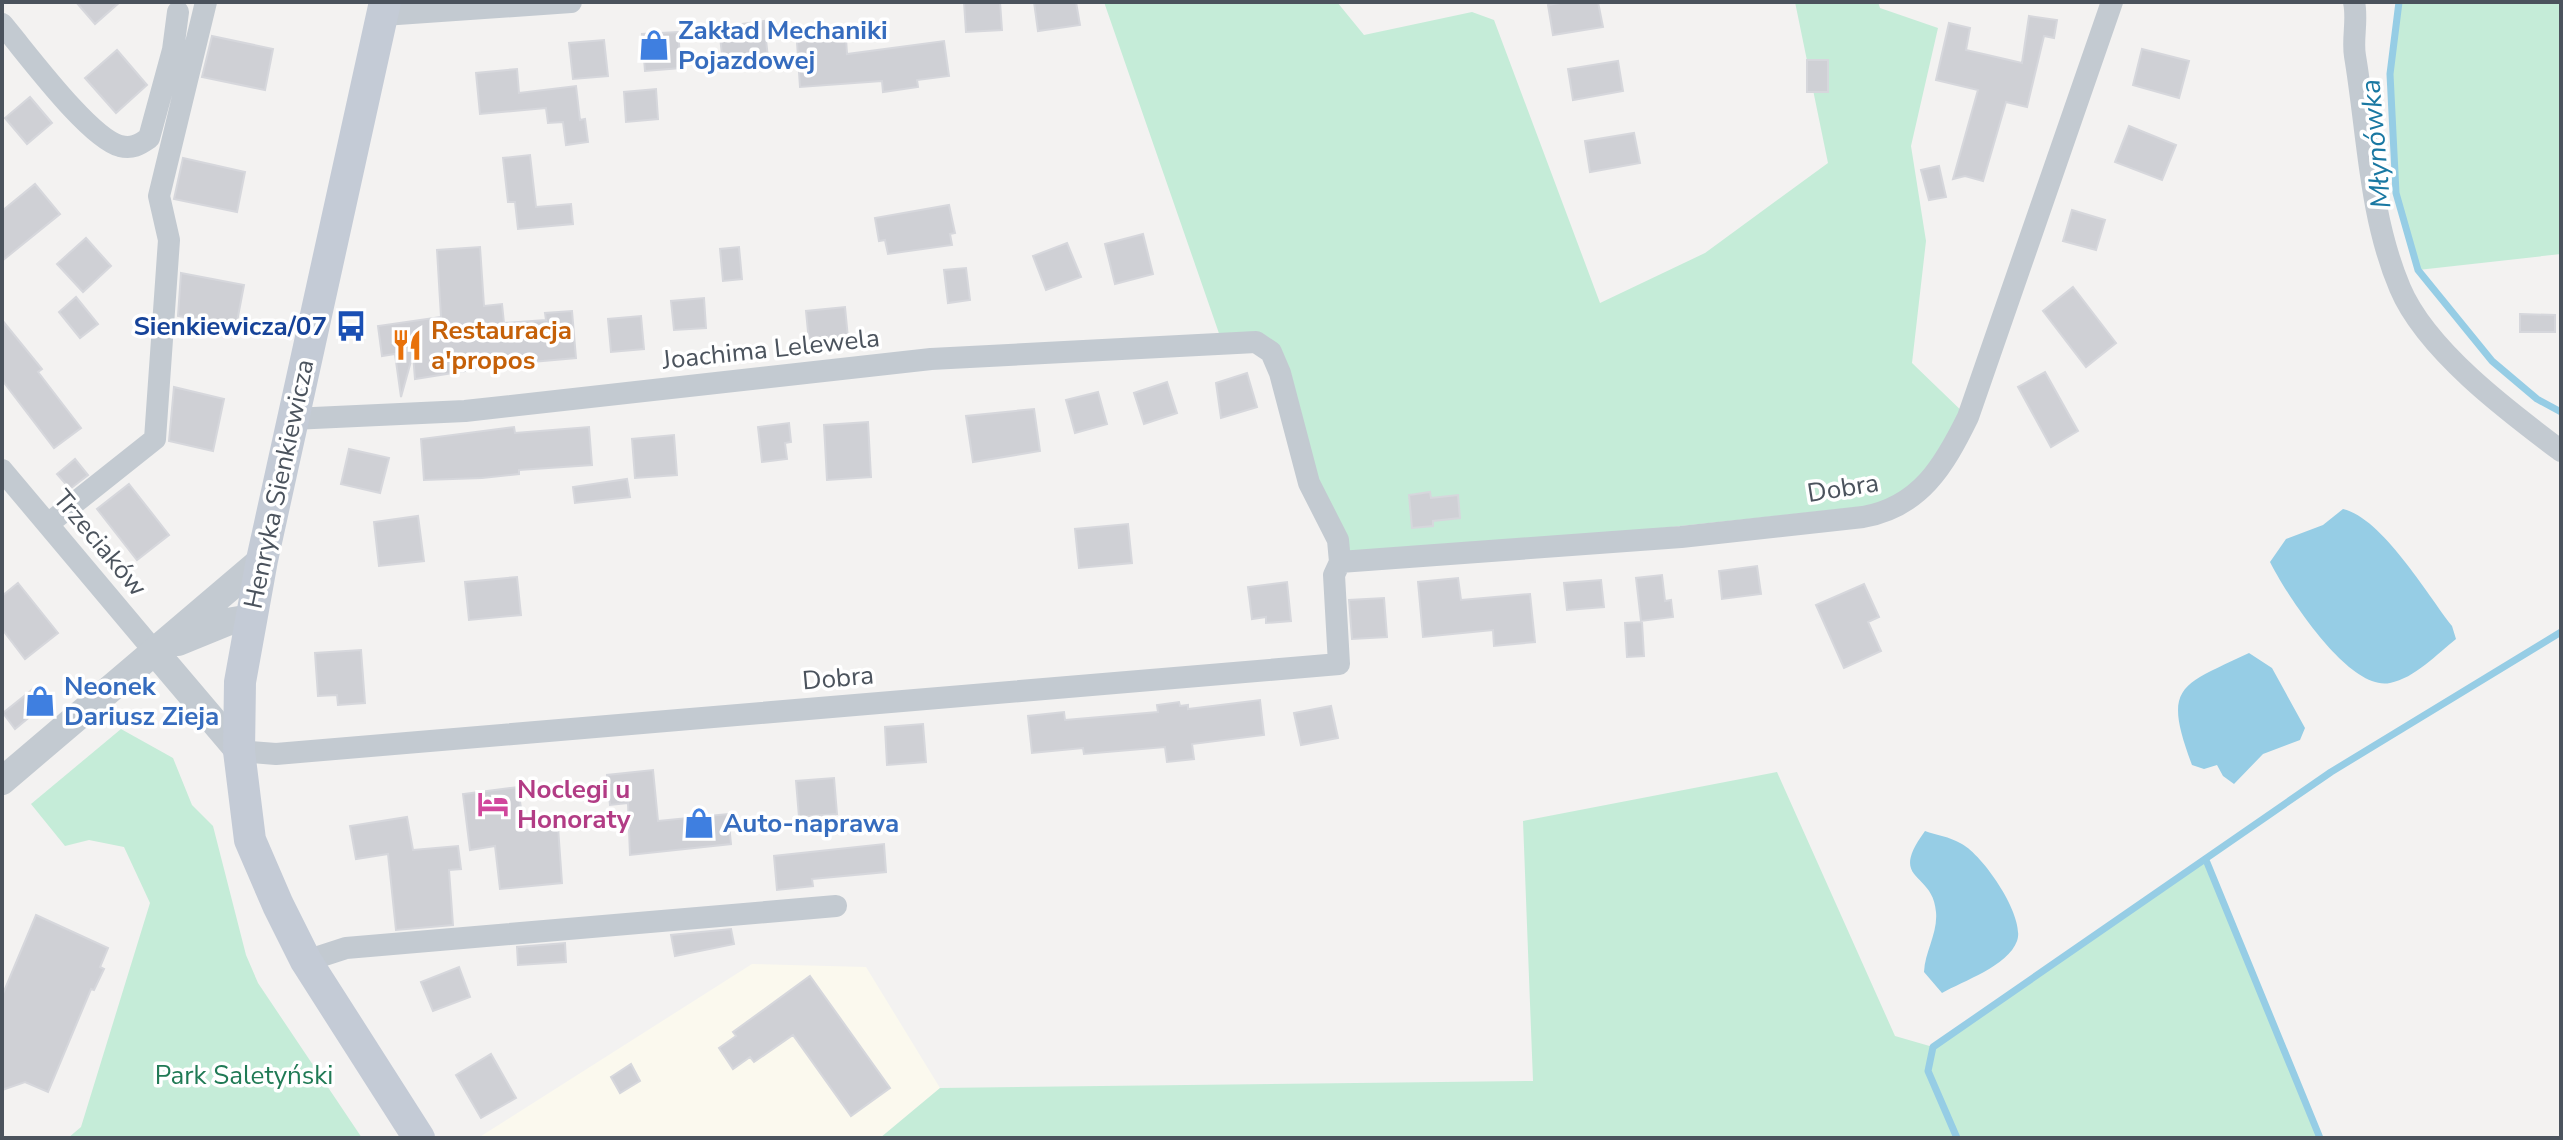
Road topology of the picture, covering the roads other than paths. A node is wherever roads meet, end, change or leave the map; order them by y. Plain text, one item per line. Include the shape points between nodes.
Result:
1 (206, 2) edge
2 (571, 2) edge
3 (2112, 2) edge
4 (2354, 2) edge
5 (174, 7) edge
6 (384, 9) edge
7 (2, 24) edge
8 (198, 35) junction
9 (1256, 342) joint
10 (292, 419) junction
11 (2561, 451) edge
12 (2, 470) edge
13 (48, 524) junction
14 (262, 560) junction
15 (1340, 562) junction
16 (251, 618) junction
17 (155, 652) junction
18 (239, 751) junction
19 (2, 781) edge
20 (836, 906) dead end
21 (306, 961) junction
22 (419, 1138) edge

1 - 8 street
2 - 6 street
3 - 15 street, Dobra via 1968,417 1941,468 1907,502 1863,517 1681,537
4 - 11 street via 2354,51 2371,183 2401,291 2452,358 2505,411
5 - 7 street via 173,50 149,138 135,147 118,145 93,130
5 - 8 street
6 - 10 main road, Henryka Sienkiewicza
8 - 13 street via 159,196 169,240 155,439
9 - 10 street, Joachima Lelewela via 931,359 465,411
9 - 15 street, Dobra via 1271,352 1280,373 1309,483 1338,540
10 - 14 main road, Henryka Sienkiewicza
12 - 13 street, Trzeciaków
13 - 17 street, Trzeciaków
14 - 16 main road, Henryka Sienkiewicza
14 - 17 street
15 - 18 street, Dobra via 1334,575 1339,664 276,754
16 - 17 street via 227,622
16 - 18 main road, Henryka Sienkiewicza via 240,682
17 - 18 street
17 - 19 street
18 - 21 main road, Henryka Sienkiewicza via 250,840
20 - 21 street via 346,948
21 - 22 main road, Henryka Sienkiewicza

